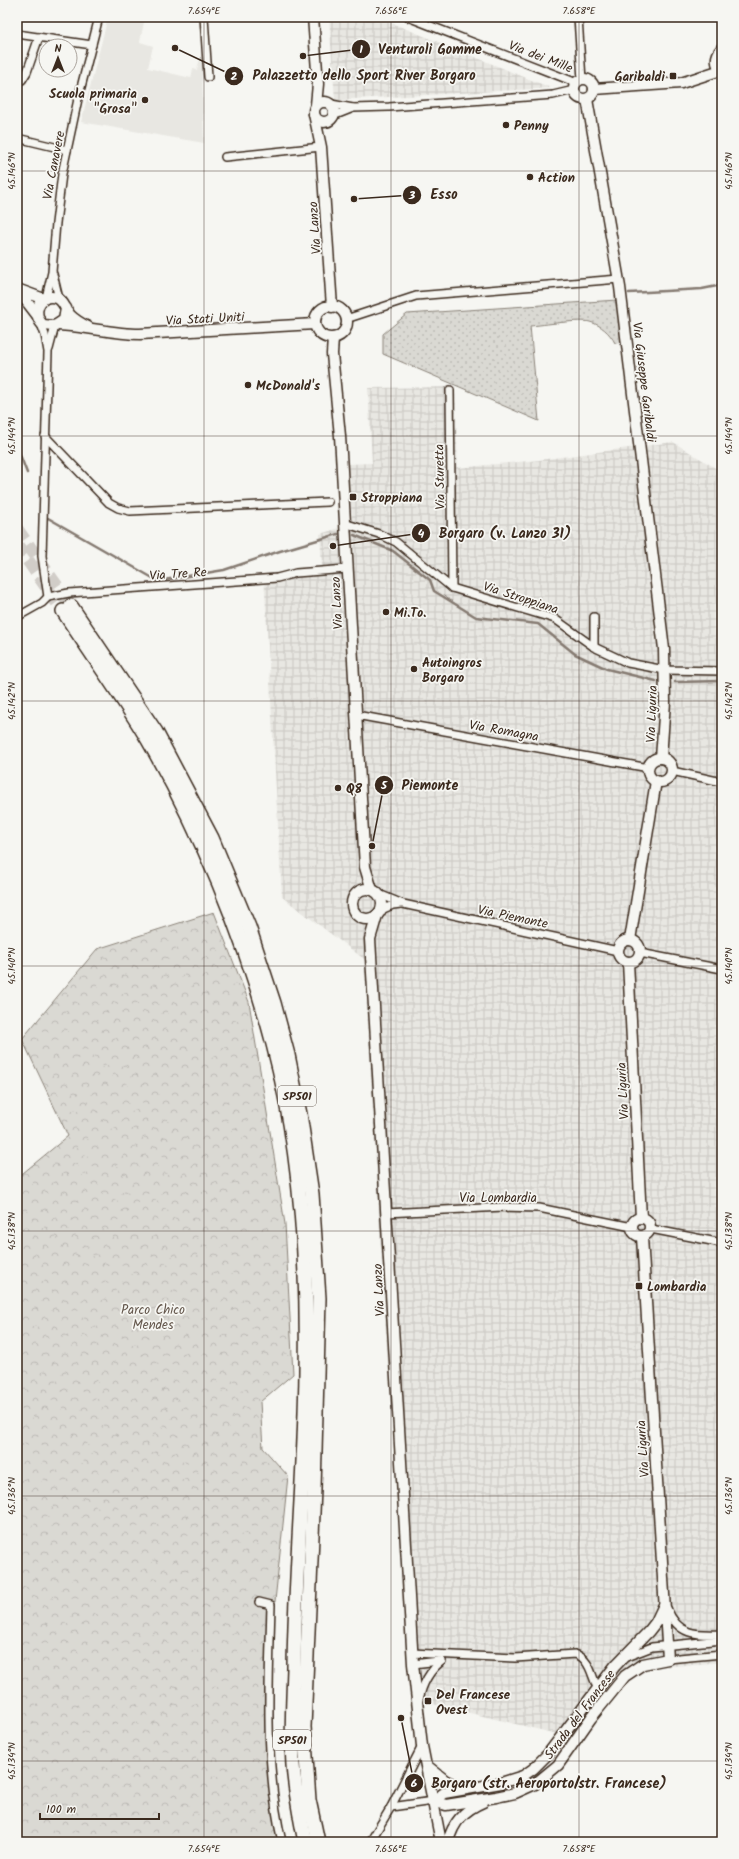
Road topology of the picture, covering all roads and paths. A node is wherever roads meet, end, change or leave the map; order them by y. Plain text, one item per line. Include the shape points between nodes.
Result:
1 (99, 17) edge
2 (204, 17) edge
3 (313, 17) edge
4 (408, 17) edge
5 (578, 17) edge
6 (18, 33) edge
7 (39, 38) edge
8 (38, 41) edge
9 (78, 43) edge
10 (92, 45) junction
11 (722, 48) edge
12 (721, 71) edge
13 (208, 77) dead end
14 (17, 80) edge
15 (318, 84) junction
16 (578, 84) junction
17 (594, 89) junction
18 (586, 98) junction
19 (330, 104) junction
20 (353, 108) junction
21 (315, 109) junction
22 (331, 118) junction
23 (17, 138) edge
24 (321, 147) junction
25 (67, 150) junction
26 (225, 157) dead end
27 (52, 272) junction
28 (619, 283) junction
29 (17, 289) edge
30 (45, 299) junction
31 (62, 304) junction
32 (332, 307) junction
33 (38, 318) junction
34 (346, 319) junction
35 (315, 324) junction
36 (57, 326) junction
37 (95, 330) junction
38 (333, 338) junction
39 (48, 352) junction
40 (450, 390) dead end
41 (45, 436) junction
42 (328, 502) dead end
43 (344, 523) junction
44 (347, 569) junction
45 (452, 588) junction
46 (48, 597) junction
47 (17, 617) edge
48 (594, 617) dead end
49 (594, 647) junction
50 (665, 670) junction
51 (722, 671) edge
52 (356, 715) junction
53 (661, 758) junction
54 (649, 768) junction
55 (672, 771) junction
56 (656, 781) junction
57 (722, 782) edge
58 (365, 867) junction
59 (360, 891) junction
60 (375, 892) junction
61 (403, 904) junction
62 (379, 913) junction
63 (360, 917) junction
64 (370, 939) junction
65 (630, 940) junction
66 (618, 951) junction
67 (640, 953) junction
68 (628, 962) junction
69 (722, 969) edge
70 (386, 1212) junction
71 (641, 1218) junction
72 (632, 1227) junction
73 (651, 1229) junction
74 (642, 1237) junction
75 (722, 1243) edge
76 (259, 1602) dead end
77 (664, 1603) junction
78 (722, 1634) edge
79 (722, 1640) edge
80 (667, 1646) junction
81 (412, 1653) junction
82 (722, 1654) edge
83 (456, 1655) junction
84 (668, 1659) junction
85 (442, 1661) junction
86 (413, 1664) junction
87 (615, 1666) junction
88 (597, 1688) junction
89 (417, 1706) junction
90 (422, 1746) junction
91 (426, 1765) junction
92 (465, 1789) junction
93 (496, 1797) junction
94 (433, 1801) junction
95 (391, 1807) junction
96 (282, 1842) edge
97 (305, 1842) edge
98 (318, 1842) edge
99 (370, 1842) edge
100 (441, 1842) edge
101 (448, 1842) edge

1 - 10 street, Via Canavere
2 - 13 street
3 - 15 street, Via Lanzo
4 - 16 street, Via dei Mille
5 - 16 street
6 - 7 street
8 - 14 street via 27,72 22,80
9 - 10 street
10 - 25 street, Via Canavere
11 - 12 street via 717,57 717,65
12 - 17 street via 681,83
15 - 19 street, Via Lanzo
15 - 21 street, Via Lanzo
16 - 17 street via 592,83
16 - 18 street via 580,98
16 - 20 street via 553,95
17 - 18 street via 592,95
18 - 28 street, Via Giuseppe Garibaldi
19 - 20 street
19 - 21 street via 323,102
19 - 22 street via 334,110
20 - 22 street
21 - 22 street via 320,121
21 - 24 street, Via Lanzo
22 - 24 street, Via Lanzo
23 - 25 street
24 - 26 street
24 - 32 street, Via Lanzo
25 - 27 street, Via Canavere via 58,196
27 - 30 street, Via Canavere
27 - 31 street, Via Canavere
28 - 34 street via 416,296
28 - 50 street, Via Giuseppe Garibaldi via 651,535
29 - 30 street
29 - 33 street
30 - 31 street via 52,297
30 - 33 street via 38,306
31 - 36 street via 64,320
31 - 37 street, Via Stati Uniti via 70,315
32 - 34 street via 339,309
32 - 35 street via 320,312
33 - 36 street via 48,326
33 - 39 street
34 - 38 street via 344,331
35 - 37 street, Via Stati Uniti via 140,334
35 - 38 street via 321,335
36 - 37 street, Via Stati Uniti
36 - 39 street
38 - 43 street, Via Lanzo
39 - 41 street
40 - 45 street, Via Sturetta
41 - 42 street via 109,503 130,511
41 - 46 street via 42,556
43 - 44 street, Via Lanzo
43 - 45 street, Via Stroppiana via 396,542
44 - 46 street, Via Tre Re via 296,572 277,578 69,593
44 - 52 street, Via Lanzo
45 - 49 street, Via Stroppiana via 555,619
46 - 47 street, Via Tre Re
48 - 49 street
49 - 50 street, Via Stroppiana via 628,663
50 - 51 street, Via Stroppiana
50 - 53 street, Via Liguria
52 - 54 street, Via Romagna
52 - 58 street, Via Lanzo
53 - 54 street via 654,760
53 - 55 street via 670,764
54 - 56 street via 651,777
55 - 56 street via 670,777
55 - 57 street
56 - 65 street
58 - 59 street, Via Lanzo
58 - 60 street, Via Lanzo
59 - 60 street
59 - 63 street via 354,897 352,906
60 - 61 street, Via Piemonte
60 - 62 street via 382,902
61 - 62 street, Via Piemonte via 393,905
61 - 66 street, Via Piemonte
62 - 63 street via 369,919
62 - 64 street, Via Lanzo
63 - 64 street, Via Lanzo
64 - 70 street, Via Lanzo
65 - 66 street via 621,944
65 - 67 street via 638,945
66 - 68 street via 622,959
67 - 68 street via 637,959
67 - 69 street
68 - 71 street, Via Liguria
70 - 72 street, Via Lombardia via 539,1208
70 - 81 street, Via Lanzo
71 - 72 street via 634,1221
71 - 73 street via 649,1222
72 - 74 street via 636,1235
73 - 74 street via 649,1234
73 - 75 street
74 - 77 street, Via Liguria
76 - 96 street via 271,1605 268,1737 275,1811
77 - 78 street via 674,1622 689,1633
77 - 80 street, Via Liguria
77 - 87 street via 649,1631
79 - 80 street, Strada del Francese
80 - 84 street, Via Liguria
80 - 87 street, Strada del Francese via 652,1647 638,1652
81 - 83 street, Strada del Francese
81 - 86 street, Via Lanzo
82 - 84 street, Strada del Francese
83 - 85 street, Strada del Francese
83 - 88 street, Strada del Francese via 515,1658 575,1654 585,1660
84 - 93 street, Strada del Francese via 643,1664 625,1676 558,1765 543,1779 526,1788
85 - 86 street, Strada del Francese
85 - 89 street, Strada del Francese via 428,1676
86 - 89 street, Via Lanzo
87 - 88 street, Strada del Francese
88 - 92 street, Strada del Francese via 548,1754 533,1769 507,1782
89 - 90 street, Via Lanzo
90 - 91 street, Via Lanzo
90 - 95 street
91 - 92 street via 446,1781
91 - 94 street, Via Lanzo
92 - 94 street, Strada del Francese via 444,1793
93 - 94 street, Strada del Francese via 446,1805
93 - 101 street via 462,1814 454,1824
94 - 95 street
94 - 100 street, Via Lanzo
95 - 99 street
97 - 98 highway, SP501 via 297,1800 292,1736 306,1372 306,1266 300,1194 288,1112 274,1047 238,928 201,842 147,739 67,608 156,732 212,838 249,927 288,1055 312,1194 319,1298 304,1726 308,1787

